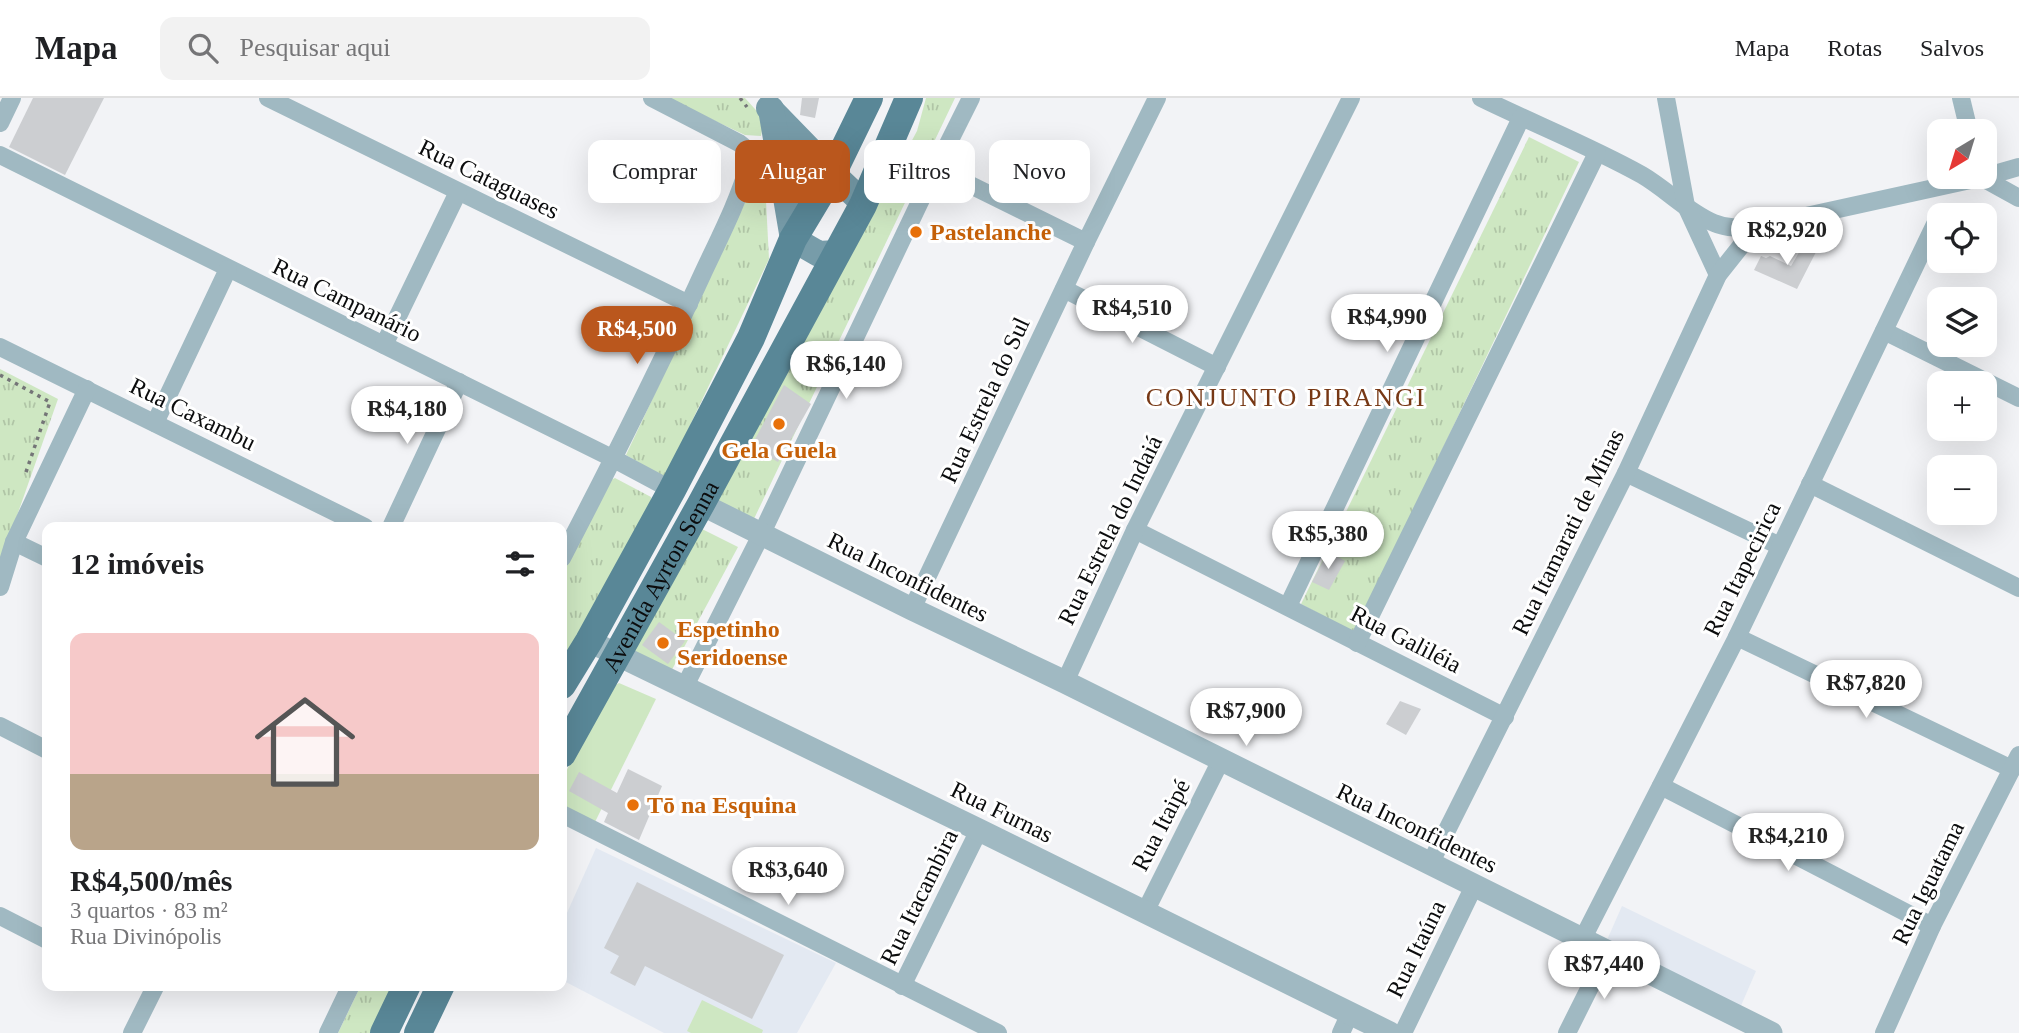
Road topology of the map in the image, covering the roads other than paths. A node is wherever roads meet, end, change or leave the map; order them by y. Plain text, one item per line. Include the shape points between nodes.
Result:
1 (12, 98) edge
2 (653, 98) edge
3 (869, 98) edge
4 (909, 98) edge
5 (971, 98) edge
6 (1157, 98) edge
7 (1351, 98) edge
8 (1481, 98) edge
9 (1666, 98) edge
10 (1961, 98) edge
11 (275, 100) edge
12 (765, 104) edge
13 (1521, 118) junction
14 (1966, 119) edge
15 (0, 122) edge
16 (799, 140) edge
17 (849, 140) edge
18 (950, 140) edge
19 (1597, 153) junction
20 (0, 155) edge
21 (2019, 167) edge
22 (1997, 173) edge
23 (1997, 185) edge
24 (975, 187) edge
25 (1931, 189) edge
26 (850, 190) edge
27 (458, 192) junction
28 (2019, 198) edge
29 (815, 203) edge
30 (919, 203) edge
31 (863, 205) junction
32 (1686, 206) junction
33 (1756, 227) junction
34 (793, 239) junction
35 (1927, 240) edge
36 (1086, 242) junction
37 (837, 253) junction
38 (228, 269) junction
39 (1718, 275) junction
40 (1065, 289) junction
41 (689, 303) junction
42 (1884, 331) junction
43 (384, 345) junction
44 (0, 347) edge
45 (1217, 367) junction
46 (459, 382) junction
47 (87, 389) junction
48 (2019, 398) edge
49 (155, 423) junction
50 (614, 459) junction
51 (1626, 472) junction
52 (1810, 484) junction
53 (672, 491) junction
54 (701, 504) junction
55 (355, 522) edge
56 (393, 522) edge
57 (1135, 530) junction
58 (761, 534) junction
59 (14, 542) junction
60 (1780, 546) junction
61 (567, 548) edge
62 (42, 556) edge
63 (0, 587) edge
64 (2019, 588) edge
65 (1288, 606) junction
66 (912, 609) junction
67 (1737, 637) junction
68 (589, 641) junction
69 (1357, 643) junction
70 (617, 654) junction
71 (567, 677) edge
72 (1065, 682) junction
73 (685, 686) junction
74 (1505, 717) junction
75 (0, 726) edge
76 (567, 745) edge
77 (42, 747) edge
78 (1221, 760) junction
79 (2015, 762) edge
80 (1661, 786) junction
81 (567, 817) edge
82 (979, 830) junction
83 (1430, 864) junction
84 (1474, 886) junction
85 (1145, 912) junction
86 (0, 916) edge
87 (1932, 926) junction
88 (42, 937) edge
89 (1582, 940) junction
90 (1607, 953) junction
91 (902, 986) junction
92 (148, 991) edge
93 (348, 991) edge
94 (404, 991) edge
95 (438, 991) edge
96 (1345, 1023) edge
97 (132, 1033) edge
98 (328, 1033) edge
99 (384, 1033) edge
100 (418, 1033) edge
101 (998, 1033) edge
102 (1390, 1033) edge
103 (1403, 1033) edge
104 (1567, 1033) edge
105 (1770, 1033) edge
106 (1884, 1033) edge

1 - 15 street
2 - 41 street via 739,143 750,157 741,188
3 - 17 main road, Avenida Ayrton Senna
4 - 31 main road, Avenida Ayrton Senna
5 - 18 street
6 - 36 street, Rua Estrela do Sul
7 - 45 street, Rua Estrela do Indaiá
8 - 13 street
9 - 32 street
10 - 14 street
11 - 27 street, Rua Cataguases
12 - 16 main road
12 - 34 main road
13 - 19 street
13 - 65 street
19 - 32 street via 1640,174
19 - 69 street
20 - 38 street, Rua Campanário
21 - 22 street
23 - 28 street
24 - 36 street
25 - 33 street
26 - 31 main road
27 - 41 street, Rua Cataguases
27 - 43 street
29 - 34 main road, Avenida Ayrton Senna
30 - 58 street
31 - 37 main road, Avenida Ayrton Senna
32 - 33 street via 1717,224
32 - 39 street
33 - 39 street, Rua Itamarati de Minas
34 - 37 main road via 819,254
34 - 53 main road, Avenida Ayrton Senna via 751,338
35 - 42 street, Rua Itapecirica
36 - 40 street, Rua Estrela do Sul
37 - 54 main road, Avenida Ayrton Senna
38 - 43 street, Rua Campanário
38 - 49 street
39 - 51 street, Rua Itamarati de Minas
40 - 45 street
40 - 66 street, Rua Estrela do Sul
41 - 50 street
42 - 48 street
42 - 52 street, Rua Itapecirica
43 - 46 street, Rua Campanário
44 - 47 street, Rua Caxambu
45 - 57 street, Rua Estrela do Indaiá
46 - 50 street, Rua Campanário
46 - 56 street
47 - 49 street, Rua Caxambu
47 - 59 street
49 - 55 street, Rua Caxambu
50 - 53 street, Rua Campanário
50 - 61 street
51 - 60 street
51 - 74 street, Rua Itamarati de Minas
52 - 60 street, Rua Itapecirica
52 - 64 street
53 - 68 main road, Avenida Ayrton Senna
54 - 58 street, Rua Inconfidentes
54 - 70 main road, Avenida Ayrton Senna
57 - 65 street, Rua Galiléia
57 - 72 street, Rua Estrela do Indaiá
58 - 66 street, Rua Inconfidentes
58 - 73 street
59 - 62 street
59 - 63 street
60 - 67 street, Rua Itapecirica
65 - 69 street, Rua Galiléia
66 - 72 street, Rua Inconfidentes
67 - 79 street
67 - 80 street, Rua Itapecirica
68 - 70 street, Rua Furnas
68 - 71 main road, Avenida Ayrton Senna
69 - 74 street, Rua Galiléia
70 - 73 street, Rua Furnas
70 - 76 main road, Avenida Ayrton Senna
72 - 78 street, Rua Inconfidentes
73 - 82 street, Rua Furnas
74 - 83 street, Rua Itamarati de Minas
75 - 77 street
78 - 83 street, Rua Inconfidentes
78 - 85 street, Rua Itaipé
79 - 87 street, Rua Iguatama
80 - 87 street
80 - 89 street, Rua Itapecirica
81 - 91 street
82 - 85 street, Rua Furnas
82 - 91 street, Rua Itacambira
83 - 84 street, Rua Inconfidentes
84 - 89 street, Rua Inconfidentes
84 - 103 street, Rua Itaúna
85 - 96 street, Rua Furnas
86 - 88 street
87 - 106 street, Rua Iguatama
89 - 90 street, Rua Inconfidentes
90 - 104 street
90 - 105 street, Rua Inconfidentes
91 - 101 street
92 - 97 street
93 - 98 street
94 - 99 main road
95 - 100 main road
96 - 102 street, Rua Furnas

